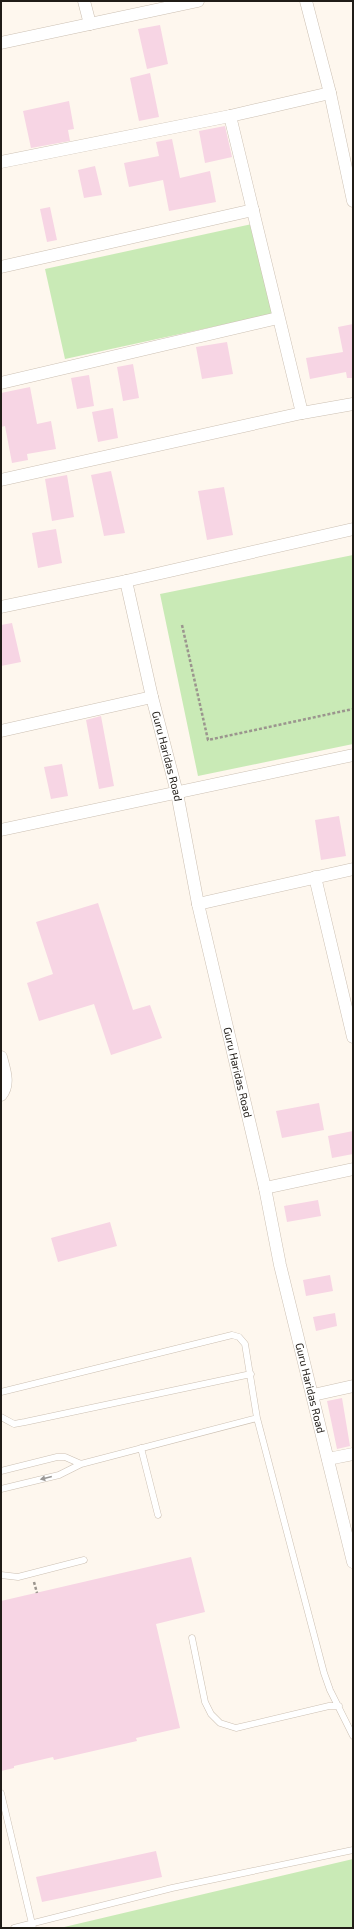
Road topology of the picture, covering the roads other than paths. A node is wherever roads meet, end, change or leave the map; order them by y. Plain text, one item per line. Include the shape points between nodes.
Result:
1 (84, 1) edge
2 (196, 1) edge
3 (306, 1) edge
4 (90, 24) junction
5 (1, 43) edge
6 (330, 93) junction
7 (230, 116) junction
8 (1, 162) edge
9 (353, 201) edge
10 (253, 210) junction
11 (1, 267) edge
12 (278, 318) junction
13 (1, 383) edge
14 (353, 404) edge
15 (302, 413) junction
16 (1, 480) edge
17 (353, 529) edge
18 (126, 581) junction
19 (1, 607) edge
20 (152, 697) junction
21 (1, 731) edge
22 (353, 755) edge
23 (177, 793) junction
24 (1, 830) edge
25 (353, 869) edge
26 (316, 878) junction
27 (198, 904) junction
28 (353, 1037) edge
29 (1, 1056) edge
30 (1, 1095) edge
31 (353, 1169) edge
32 (265, 1188) junction
33 (251, 1374) junction
34 (353, 1386) edge
35 (1, 1392) edge
36 (313, 1395) junction
37 (1, 1417) edge
38 (257, 1418) junction
39 (141, 1448) junction
40 (353, 1454) edge
41 (328, 1459) junction
42 (81, 1464) junction
43 (1, 1471) edge
44 (1, 1489) edge
45 (158, 1515) dead end
46 (84, 1560) dead end
47 (353, 1562) edge
48 (1, 1575) edge
49 (192, 1638) dead end
50 (339, 1706) junction
51 (353, 1736) edge
52 (1, 1794) edge
53 (353, 1850) edge
54 (33, 1926) edge
55 (14, 1928) edge

1 - 4 street
2 - 4 street
3 - 6 street
4 - 5 street
6 - 7 street
6 - 9 street
7 - 8 street
7 - 10 street
10 - 11 street
10 - 12 street
12 - 13 street
12 - 15 street
14 - 15 street
15 - 16 street
17 - 18 street
18 - 19 street
18 - 20 street, Guru Haridas Road
20 - 21 street
20 - 23 street, Guru Haridas Road
22 - 23 street
23 - 24 street
23 - 27 street, Guru Haridas Road
25 - 26 street
26 - 27 street
26 - 28 street
27 - 32 street, Guru Haridas Road
29 - 30 street via 6,1084
31 - 32 street
32 - 36 street, Guru Haridas Road via 280,1265
33 - 35 lane via 245,1344 239,1337 232,1335
33 - 37 lane via 14,1424
33 - 38 lane
34 - 36 street
36 - 41 street, Guru Haridas Road
38 - 39 lane
38 - 50 lane via 324,1673
39 - 42 lane
39 - 45 lane
40 - 41 street
41 - 47 street, Guru Haridas Road
42 - 43 lane via 65,1457 57,1457
42 -> 44 lane via 59,1475
46 - 48 lane via 18,1577
49 - 50 lane via 205,1702 211,1714 220,1723 236,1728 329,1706
50 - 51 lane
52 - 54 lane
53 - 54 lane via 172,1888
54 - 55 lane

